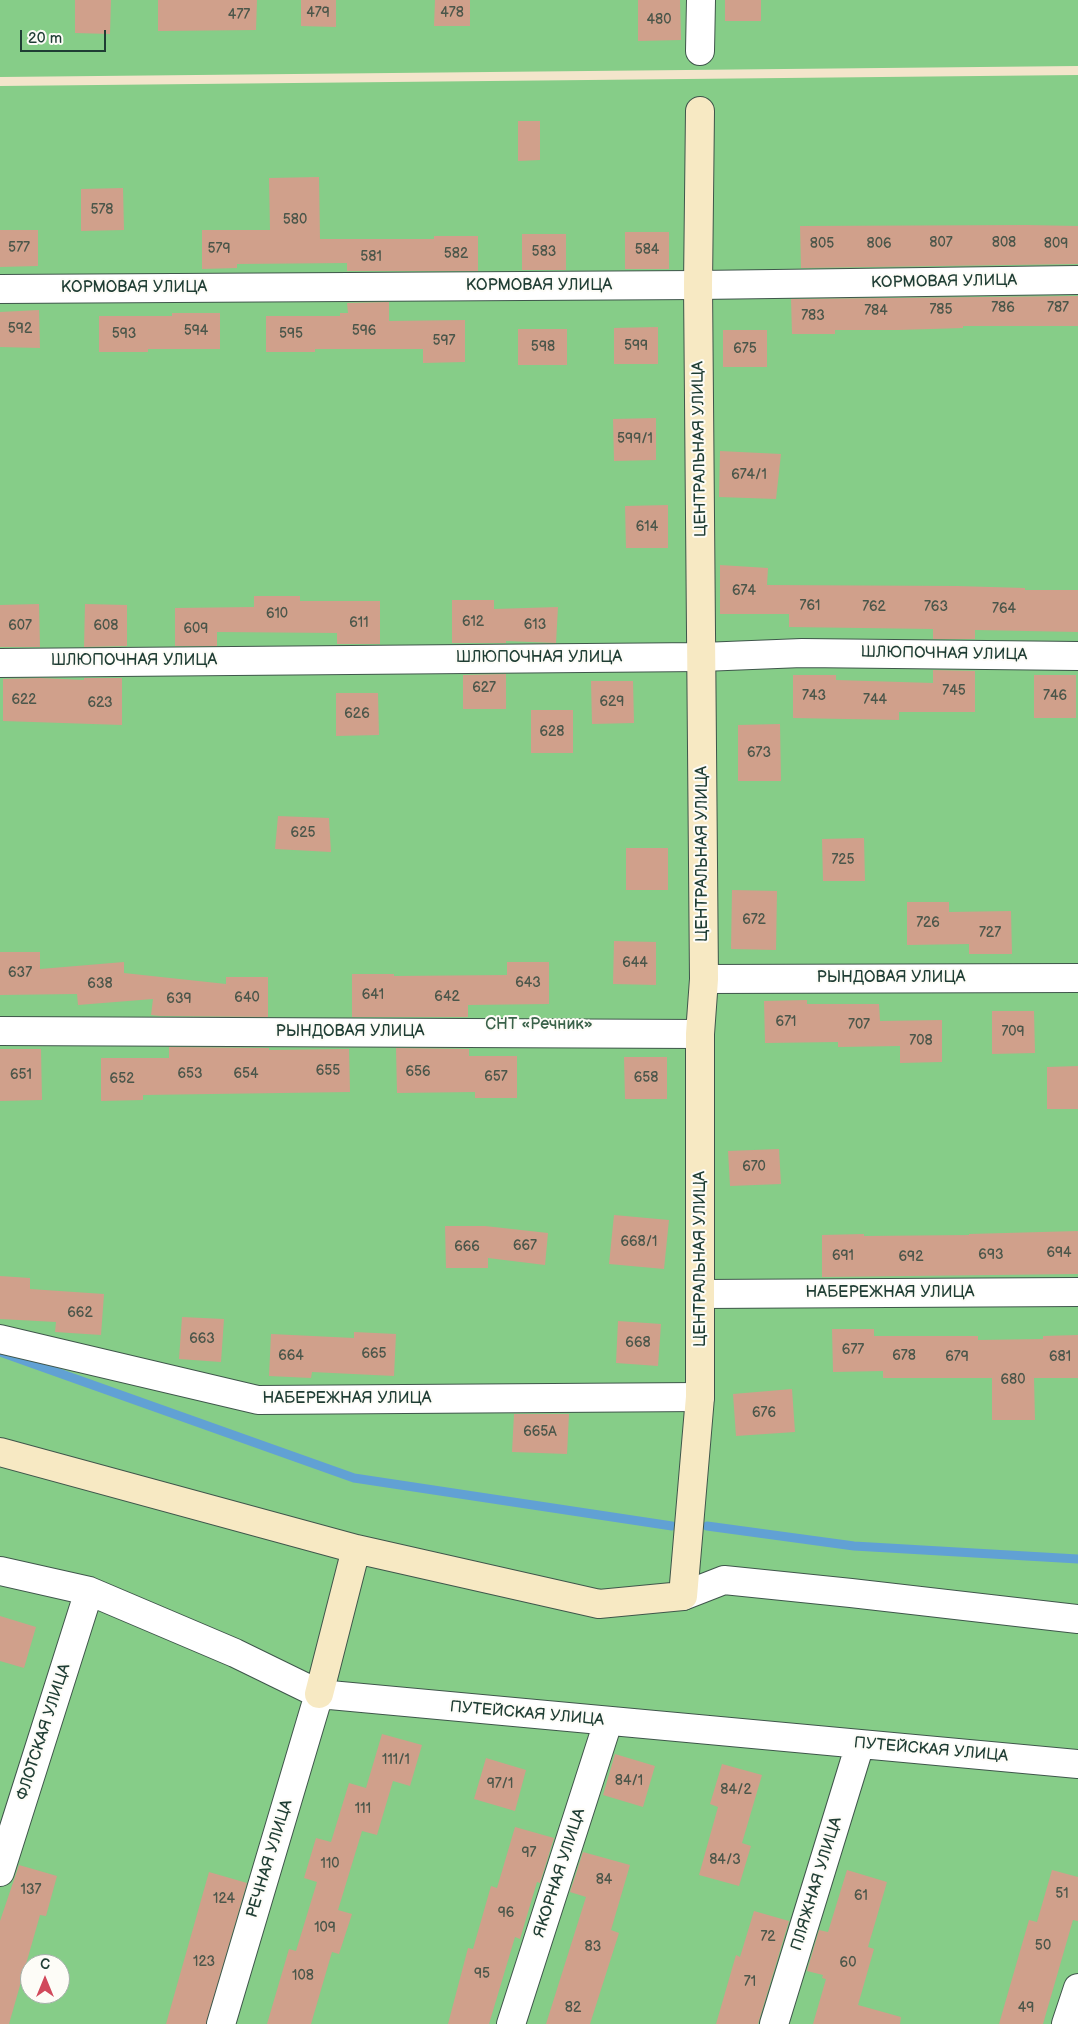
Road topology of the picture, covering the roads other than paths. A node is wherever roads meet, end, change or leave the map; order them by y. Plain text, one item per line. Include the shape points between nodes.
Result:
1 (701, 0) edge
2 (700, 52) dead end
3 (700, 110) dead end
4 (1078, 280) edge
5 (698, 285) junction
6 (0, 289) edge
7 (1078, 656) edge
8 (702, 657) junction
9 (0, 663) edge
10 (1078, 978) edge
11 (704, 979) junction
12 (0, 1031) edge
13 (700, 1034) junction
14 (1078, 1292) edge
15 (701, 1294) junction
16 (0, 1339) edge
17 (700, 1397) junction
18 (0, 1452) edge
19 (356, 1549) junction
20 (0, 1571) edge
21 (89, 1591) junction
22 (683, 1596) junction
23 (1078, 1619) edge
24 (319, 1694) junction
25 (608, 1722) junction
26 (860, 1744) junction
27 (1078, 1764) edge
28 (0, 1872) edge
29 (1078, 1988) edge
30 (221, 2024) edge
31 (511, 2024) edge
32 (774, 2024) edge
33 (1066, 2024) edge

1 - 2 street
3 - 5 street, ЦЕНТРАЛЬНАЯ УЛИЦА
4 - 5 street, КОРМОВАЯ УЛИЦА
5 - 6 street, КОРМОВАЯ УЛИЦА
5 - 8 street, ЦЕНТРАЛЬНАЯ УЛИЦА
7 - 8 street, ШЛЮПОЧНАЯ УЛИЦА via 802,653
8 - 9 street, ШЛЮПОЧНАЯ УЛИЦА
8 - 11 street, ЦЕНТРАЛЬНАЯ УЛИЦА
10 - 11 street, РЫНДОВАЯ УЛИЦА
11 - 13 street, ЦЕНТРАЛЬНАЯ УЛИЦА
12 - 13 street, РЫНДОВАЯ УЛИЦА
13 - 15 street, ЦЕНТРАЛЬНАЯ УЛИЦА
14 - 15 street, НАБЕРЕЖНАЯ УЛИЦА
15 - 17 street, ЦЕНТРАЛЬНАЯ УЛИЦА
16 - 17 street, НАБЕРЕЖНАЯ УЛИЦА via 258,1400
17 - 22 street, ЦЕНТРАЛЬНАЯ УЛИЦА
18 - 19 street
19 - 22 street via 599,1604
19 - 24 street
20 - 21 street, ПУТЕЙСКАЯ УЛИЦА
21 - 24 street, ПУТЕЙСКАЯ УЛИЦА via 235,1653
21 - 28 street, ФЛОТСКАЯ УЛИЦА
22 - 23 street via 724,1580
24 - 25 street, ПУТЕЙСКАЯ УЛИЦА
24 - 30 street, РЕЧНАЯ УЛИЦА
25 - 26 street, ПУТЕЙСКАЯ УЛИЦА
25 - 31 street, ЯКОРНАЯ УЛИЦА
26 - 27 street, ПУТЕЙСКАЯ УЛИЦА
26 - 32 street, ПЛЯЖНАЯ УЛИЦА
29 - 33 street

